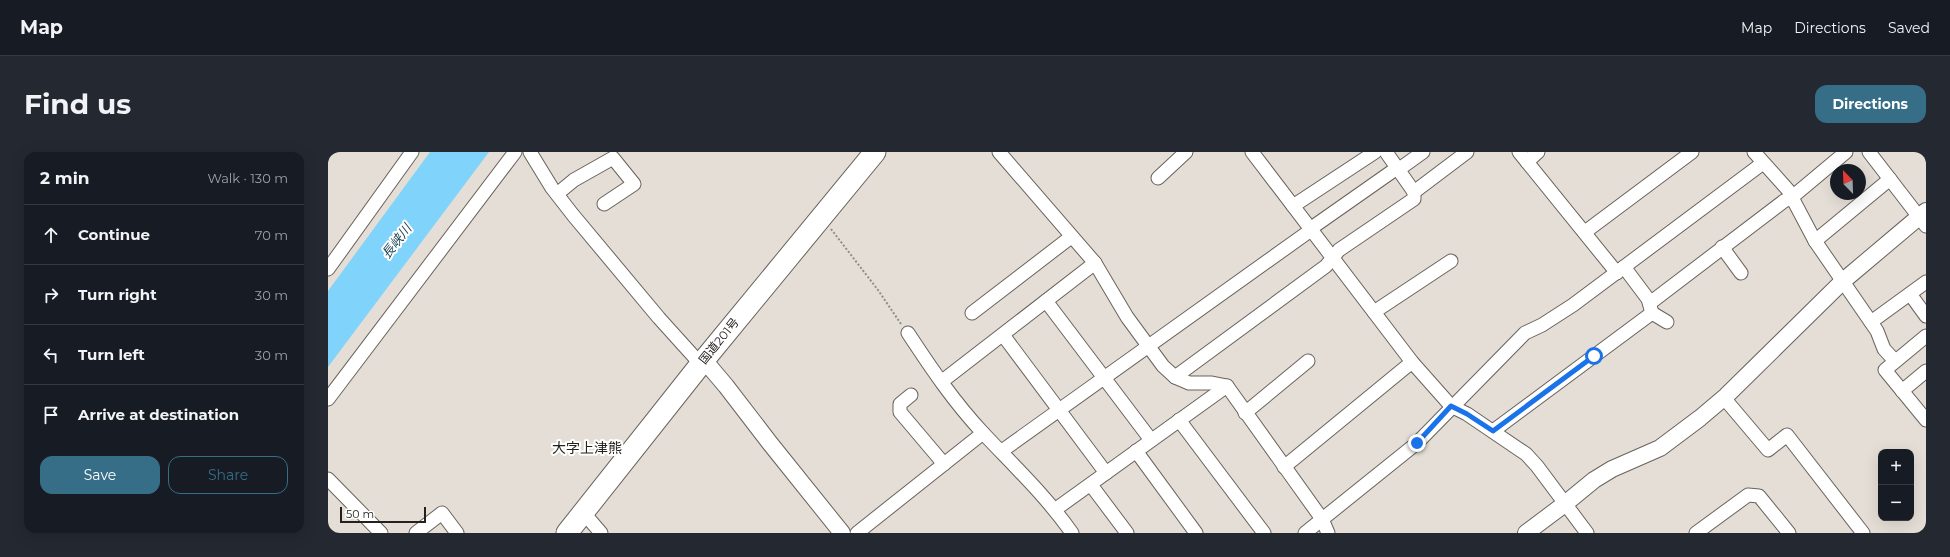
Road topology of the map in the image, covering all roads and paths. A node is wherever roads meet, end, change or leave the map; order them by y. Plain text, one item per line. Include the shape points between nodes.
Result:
1 (412, 152) edge
2 (515, 152) edge
3 (530, 152) edge
4 (875, 152) edge
5 (999, 152) edge
6 (1186, 152) edge
7 (1252, 152) edge
8 (1375, 152) edge
9 (1386, 152) edge
10 (1423, 152) edge
11 (1467, 152) edge
12 (1538, 152) edge
13 (1692, 152) edge
14 (1754, 152) edge
15 (1846, 152) edge
16 (1869, 152) edge
17 (1523, 157) edge
18 (1763, 163) junction
19 (1397, 169) junction
20 (1158, 178) dead end
21 (1890, 178) junction
22 (1414, 192) junction
23 (557, 194) junction
24 (1791, 198) junction
25 (604, 204) dead end
26 (1293, 206) junction
27 (822, 216) junction
28 (1924, 218) edge
29 (1310, 230) junction
30 (1585, 232) junction
31 (1071, 237) junction
32 (1815, 241) junction
33 (1722, 247) junction
34 (1333, 259) junction
35 (1451, 261) dead end
36 (1095, 263) junction
37 (328, 269) edge
38 (1620, 270) junction
39 (1741, 273) dead end
40 (1843, 281) junction
41 (1926, 282) edge
42 (1910, 294) junction
43 (1046, 301) junction
44 (1651, 308) junction
45 (1374, 312) junction
46 (972, 314) dead end
47 (1926, 316) edge
48 (1667, 322) dead end
49 (1871, 322) junction
50 (908, 333) joint
51 (1003, 335) junction
52 (1926, 336) edge
53 (1148, 348) junction
54 (704, 360) junction
55 (1308, 361) dead end
56 (1895, 361) junction
57 (1412, 362) junction
58 (1926, 371) edge
59 (1175, 377) junction
60 (1104, 378) junction
61 (945, 379) dead end
62 (1227, 386) junction
63 (1902, 391) junction
64 (911, 395) dead end
65 (1724, 398) junction
66 (328, 399) edge
67 (1451, 406) junction
68 (1059, 410) junction
69 (1924, 412) edge
70 (1245, 413) junction
71 (1179, 420) junction
72 (1493, 431) junction
73 (984, 433) junction
74 (1151, 440) junction
75 (1006, 448) dead end
76 (1136, 451) junction
77 (944, 464) junction
78 (1284, 467) junction
79 (1106, 473) junction
80 (328, 479) edge
81 (1090, 485) junction
82 (1566, 503) junction
83 (1060, 506) dead end
84 (583, 512) junction
85 (1322, 520) junction
86 (381, 533) edge
87 (416, 533) edge
88 (456, 533) edge
89 (567, 533) edge
90 (601, 533) edge
91 (842, 533) edge
92 (857, 533) edge
93 (1072, 533) edge
94 (1127, 533) edge
95 (1196, 533) edge
96 (1264, 533) edge
97 (1305, 533) edge
98 (1328, 533) edge
99 (1526, 533) edge
100 (1587, 533) edge
101 (1696, 533) edge
102 (1788, 533) edge
103 (1863, 533) edge

1 - 37 street
2 - 66 street
3 - 23 street
4 - 27 highway, 国道201号
5 - 31 street
6 - 20 street
7 - 26 street
8 - 26 street
9 - 19 street
10 - 19 street
11 - 22 street
12 - 17 street
13 - 30 street
14 - 18 street
15 - 24 street
16 - 21 street
17 - 30 street
18 - 24 street via 1788,190
18 - 38 street
19 - 22 street
19 - 29 street
21 - 28 street
21 - 32 street
22 - 34 street via 1414,199 1339,250
23 - 25 street via 574,180 613,158 634,184
23 - 54 street via 659,318 696,359
24 - 32 street
24 - 33 street
26 - 29 street
27 - 50 path
27 - 54 highway, 国道201号
28 - 40 street
29 - 34 street
29 - 53 street
30 - 38 street
31 - 36 street
31 - 46 street
32 - 40 street
33 - 39 street
33 - 44 street
34 - 45 street
34 - 59 street
35 - 45 street
36 - 43 street
36 - 53 street
38 - 44 street
38 - 67 street via 1573,305 1526,333
40 - 49 street
40 - 65 street
41 - 42 street
42 - 47 street
42 - 49 street
43 - 51 street
43 - 60 street
44 - 48 street
44 - 72 street
45 - 57 street
49 - 56 street via 1884,350
50 - 73 street via 942,384
51 - 61 street
51 - 68 street
52 - 56 street
53 - 59 street
53 - 60 street
54 - 84 highway, 国道201号
54 - 91 street
55 - 70 street
56 - 63 street via 1885,370
57 - 67 street
57 - 78 street
58 - 63 street
59 - 62 street via 1189,383
60 - 68 street
60 - 74 street
62 - 70 street
62 - 71 street
63 - 69 street
64 - 77 street via 900,404 900,412
65 - 82 street via 1660,448 1606,473
65 - 103 street via 1768,450 1787,435
67 - 72 street
67 - 85 street via 1417,443
68 - 75 street
68 - 79 street
70 - 78 street
71 - 74 street
71 - 96 street
72 - 82 street via 1526,454
73 - 77 street
73 - 93 street via 1034,485
74 - 76 street
76 - 79 street
76 - 95 street
77 - 92 street
78 - 85 street
79 - 81 street
80 - 86 street
81 - 83 street
81 - 94 street
82 - 99 street
82 - 100 street
84 - 89 highway, 国道201号
84 - 90 street
85 - 97 street
85 - 98 street
87 - 88 street via 442,513
101 - 102 street via 1748,495 1760,496

